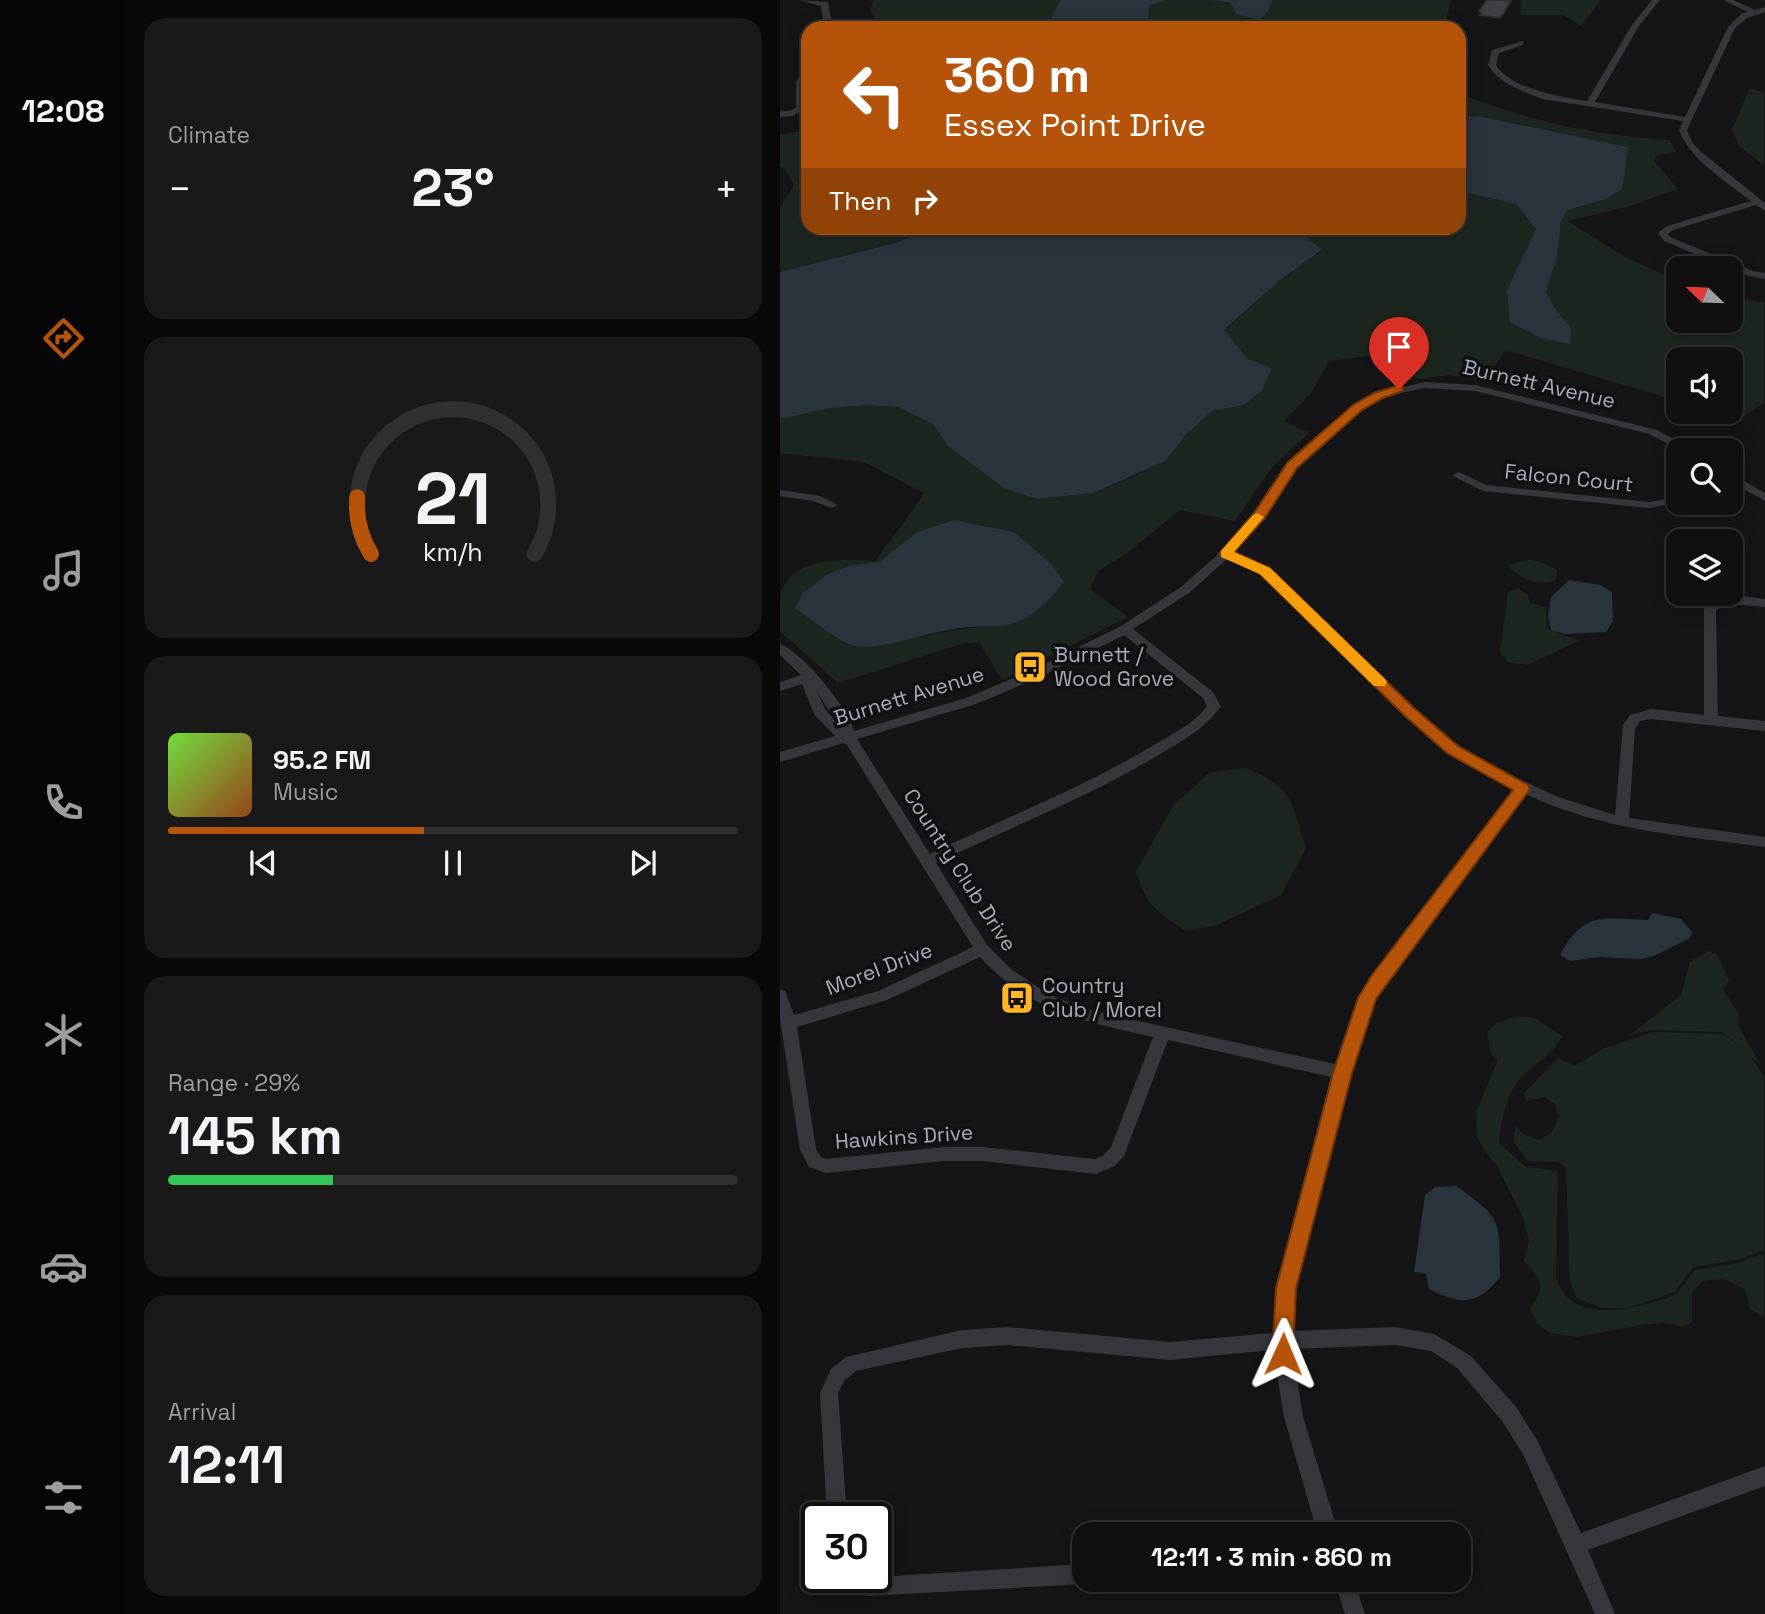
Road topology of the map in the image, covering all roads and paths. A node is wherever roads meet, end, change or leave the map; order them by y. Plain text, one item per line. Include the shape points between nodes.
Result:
1 (803, 0) edge
2 (1656, 0) edge
3 (1727, 0) edge
4 (1765, 9) edge
5 (1754, 12) junction
6 (828, 21) edge
7 (1520, 43) dead end
8 (801, 75) edge
9 (1590, 104) junction
10 (780, 114) edge
11 (1685, 119) junction
12 (1761, 205) edge
13 (1765, 276) edge
14 (1666, 438) edge
15 (1459, 475) dead end
16 (1743, 484) edge
17 (780, 493) edge
18 (1765, 498) edge
19 (1666, 502) edge
20 (832, 505) dead end
21 (1226, 554) junction
22 (1765, 603) edge
23 (1125, 629) junction
24 (780, 648) edge
25 (808, 677) junction
26 (780, 687) edge
27 (1711, 720) junction
28 (1765, 726) edge
29 (848, 738) junction
30 (780, 757) edge
31 (1523, 789) junction
32 (1622, 822) junction
33 (1765, 842) edge
34 (927, 860) junction
35 (982, 949) junction
36 (780, 995) edge
37 (789, 1023) junction
38 (1163, 1032) junction
39 (1342, 1073) junction
40 (1282, 1341) junction
41 (1765, 1476) edge
42 (836, 1502) edge
43 (1325, 1522) edge
44 (1576, 1545) junction
45 (1072, 1575) edge
46 (892, 1586) edge
47 (1348, 1592) edge
48 (1355, 1614) edge
49 (1605, 1614) edge

1 - 6 street via 825,4
2 - 9 street
3 - 5 street
4 - 5 street
5 - 11 street via 1732,27
7 - 9 street via 1495,52 1492,65 1496,72 1535,94
8 - 10 street via 800,109
9 - 11 street
11 - 12 street via 1688,143
12 - 13 street via 1663,233 1667,239
14 - 21 street, Burnett Avenue via 1475,388 1399,389 1357,407 1293,465 1259,516
15 - 19 street, Falcon Court via 1483,488 1649,505
16 - 18 street
17 - 20 street
21 - 23 street, Burnett Avenue via 1185,590
21 - 31 street via 1265,571 1452,749
22 - 27 street via 1729,599 1709,609
23 - 29 street, Burnett Avenue via 999,690
23 - 34 street via 1208,695 1214,706 1208,715 1086,791
24 - 25 street, Country Club Drive
25 - 26 street
25 - 29 street, Country Club Drive via 808,689 831,727
27 - 28 street
27 - 32 street via 1651,713 1630,723
29 - 30 street, Burnett Avenue
29 - 34 street, Country Club Drive
31 - 32 street
31 - 39 street via 1378,980 1363,1009
32 - 33 street
34 - 35 street, Country Club Drive
35 - 37 street, Morel Drive via 882,996
35 - 38 street, Country Club Drive via 1024,989 1054,1005
36 - 37 street, Hawkins Drive
37 - 38 street, Hawkins Drive via 808,1150 815,1162 826,1166 982,1154 1096,1167 1118,1151
38 - 39 street, Country Club Drive
39 - 40 street via 1286,1288
40 - 42 street via 1170,1351 1007,1336 962,1339 853,1363 842,1369 829,1393
40 - 43 street via 1293,1423
40 - 44 street via 1395,1336 1434,1343 1450,1351 1509,1414 1530,1447
41 - 44 street
44 - 49 street
45 - 46 street
47 - 48 street

